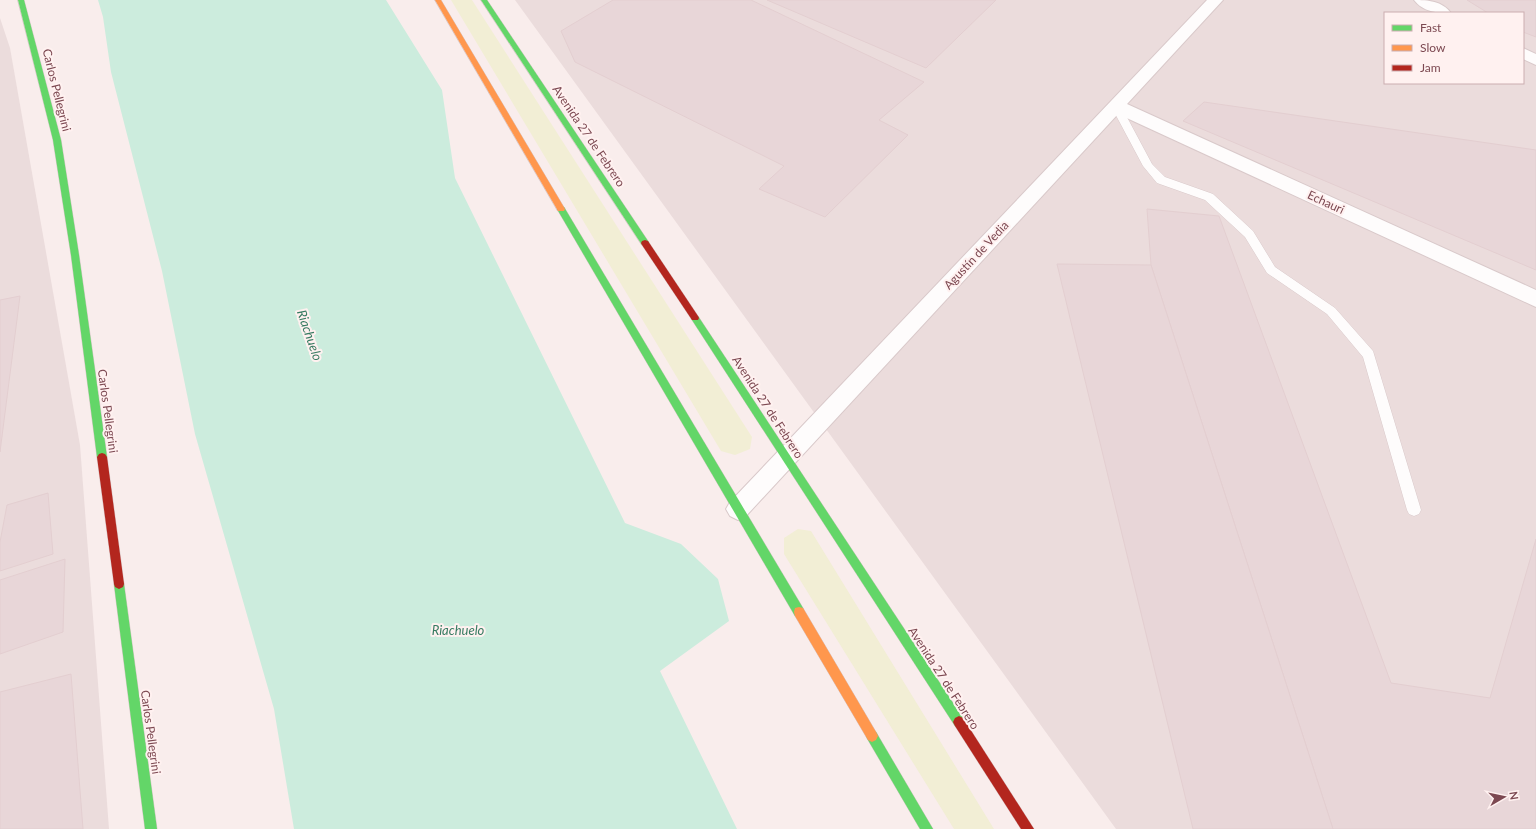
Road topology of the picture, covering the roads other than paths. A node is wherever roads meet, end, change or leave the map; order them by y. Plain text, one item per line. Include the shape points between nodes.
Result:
1 (21, 0) edge
2 (438, 0) edge
3 (484, 0) edge
4 (1215, 0) edge
5 (1422, 0) edge
6 (1442, 12) edge
7 (1524, 54) edge
8 (1536, 60) edge
9 (1116, 106) junction
10 (1536, 299) edge
11 (787, 457) junction
12 (738, 509) junction
13 (1414, 510) dead end
14 (151, 829) edge
15 (927, 829) edge
16 (1028, 829) edge

1 - 14 main road, Carlos Pellegrini via 57,140 75,255
2 - 12 main road
3 - 11 main road, Avenida 27 de Febrero
4 - 9 street, Agustín de Vedia
5 - 6 street
7 - 8 street
9 - 10 street, Echauri
9 - 11 street, Agustín de Vedia
9 - 13 lane via 1148,166 1161,180 1210,196 1249,234 1271,270 1331,311 1368,355
11 - 12 street, Agustín de Vedia
11 - 16 main road, Avenida 27 de Febrero
12 - 15 main road

